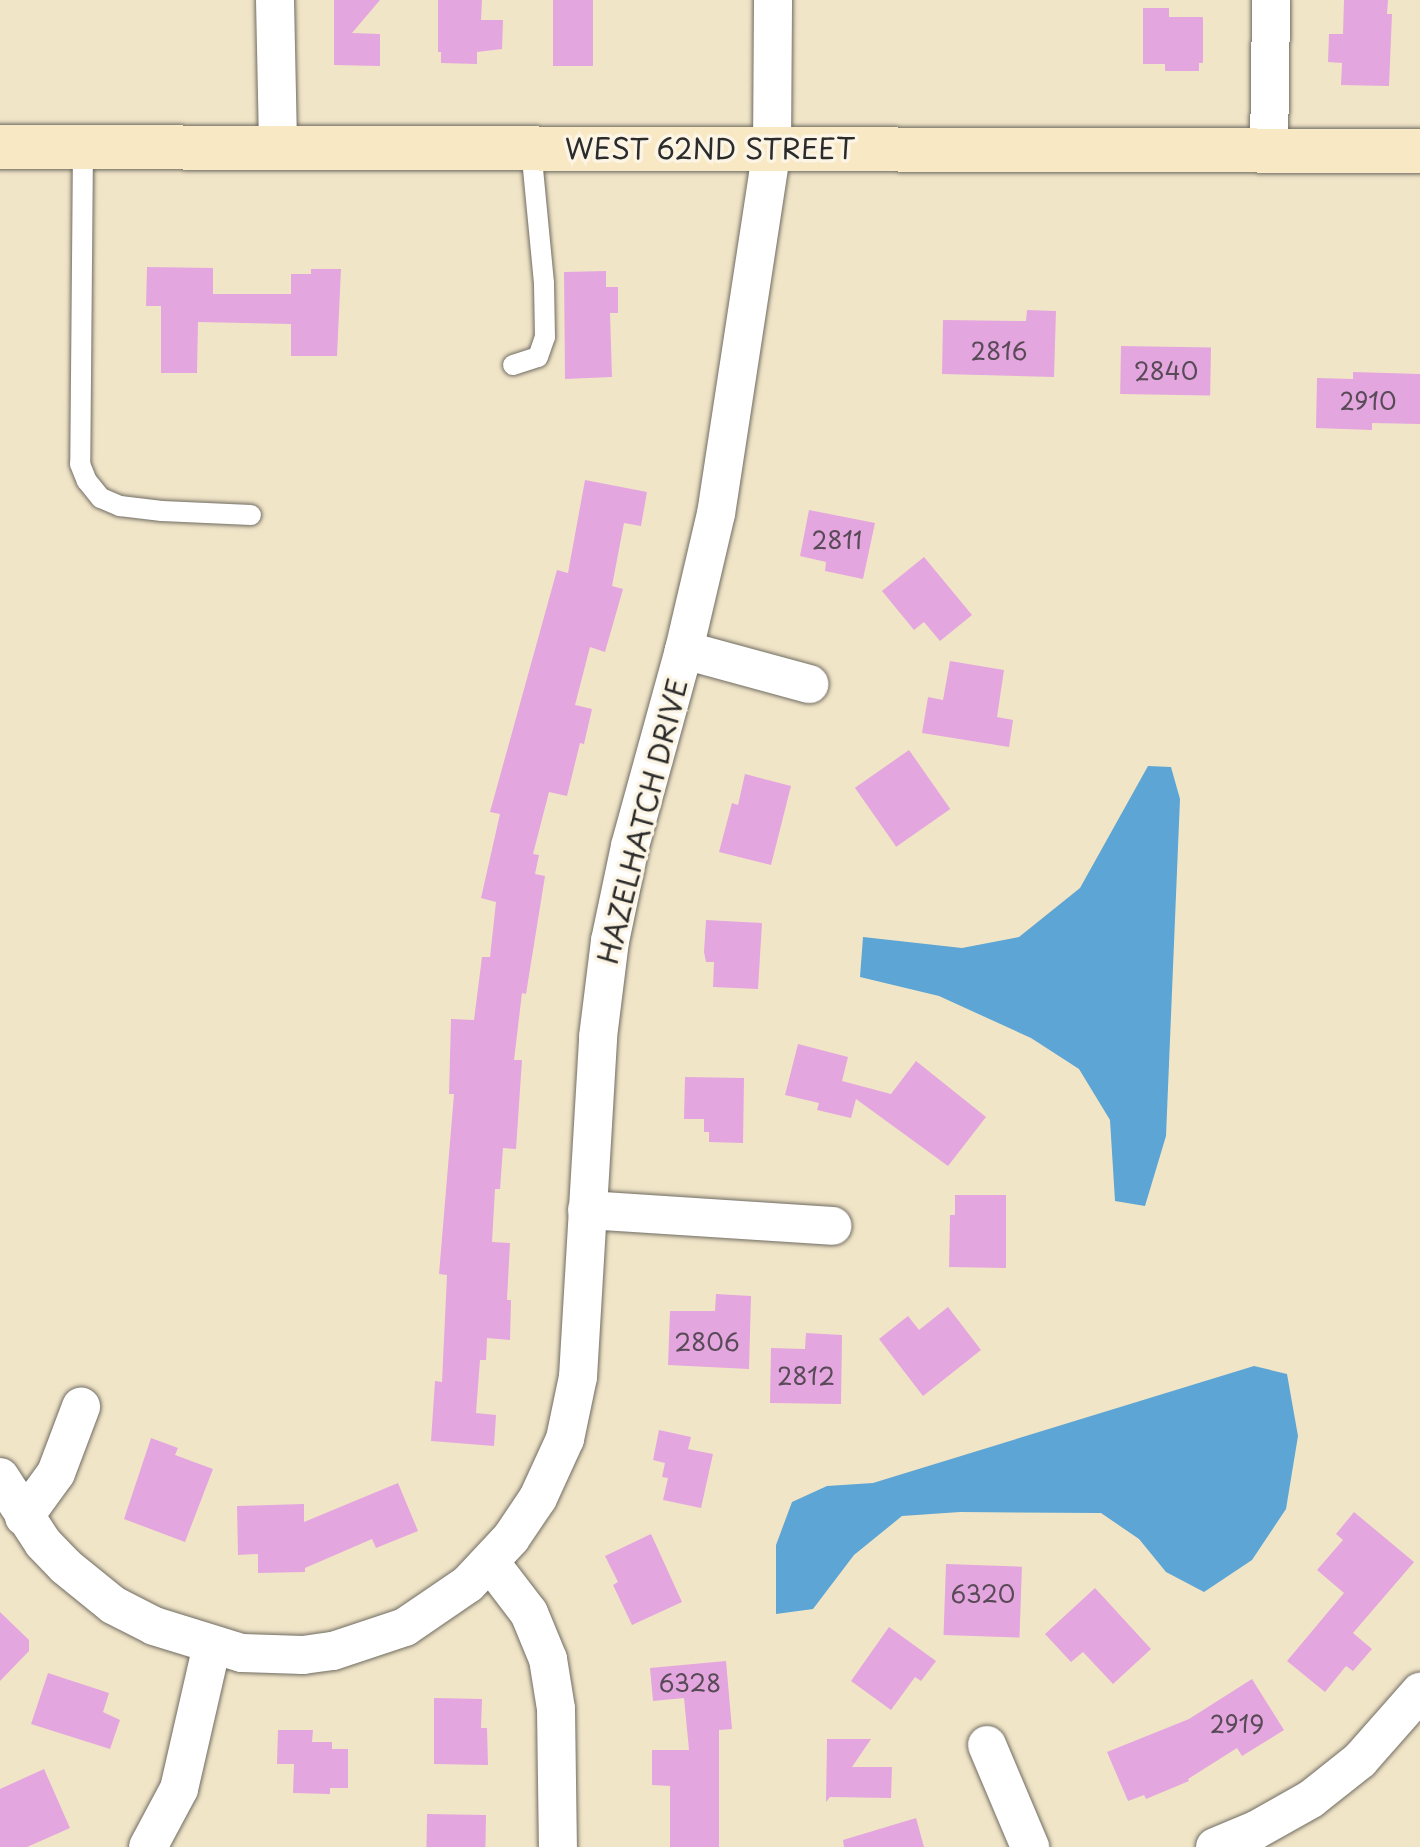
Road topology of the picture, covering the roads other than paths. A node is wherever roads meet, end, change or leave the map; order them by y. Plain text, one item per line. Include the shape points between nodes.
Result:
1 (275, 0) edge
2 (773, 0) edge
3 (1271, 0) edge
4 (0, 147) edge
5 (83, 147) junction
6 (278, 147) junction
7 (531, 147) junction
8 (772, 148) junction
9 (1269, 151) junction
10 (1420, 151) edge
11 (513, 365) dead end
12 (251, 515) dead end
13 (684, 650) junction
14 (809, 684) dead end
15 (587, 1210) junction
16 (832, 1226) dead end
17 (81, 1407) dead end
18 (0, 1477) edge
19 (24, 1517) junction
20 (490, 1562) junction
21 (212, 1645) junction
22 (1420, 1692) edge
23 (987, 1745) dead end
24 (148, 1847) edge
25 (558, 1847) edge
26 (1030, 1847) edge
27 (1215, 1847) edge

1 - 6 street
2 - 8 street, HAZELHATCH DRIVE
3 - 9 street
4 - 5 street, WEST 62ND STREET
5 - 6 street, WEST 62ND STREET
5 - 12 lane via 80,464 87,481 101,498 120,506
6 - 7 street, WEST 62ND STREET
7 - 8 street, WEST 62ND STREET
7 - 11 lane via 545,337 538,357
8 - 9 street, WEST 62ND STREET
8 - 13 street, HAZELHATCH DRIVE via 716,514
9 - 10 street, WEST 62ND STREET
13 - 14 street
13 - 15 street, HAZELHATCH DRIVE via 630,846 610,941
15 - 16 street
15 - 20 street, HAZELHATCH DRIVE via 578,1377 569,1424 538,1498
17 - 19 street via 56,1473
18 - 19 street, HAZELHATCH DRIVE
19 - 21 street, HAZELHATCH DRIVE via 65,1566 113,1605 154,1626
20 - 21 street, HAZELHATCH DRIVE via 419,1620 348,1648 303,1655 242,1653
20 - 25 street via 529,1613 548,1659 556,1709
21 - 24 street via 179,1789
22 - 27 street via 1360,1760 1311,1799
23 - 26 street

